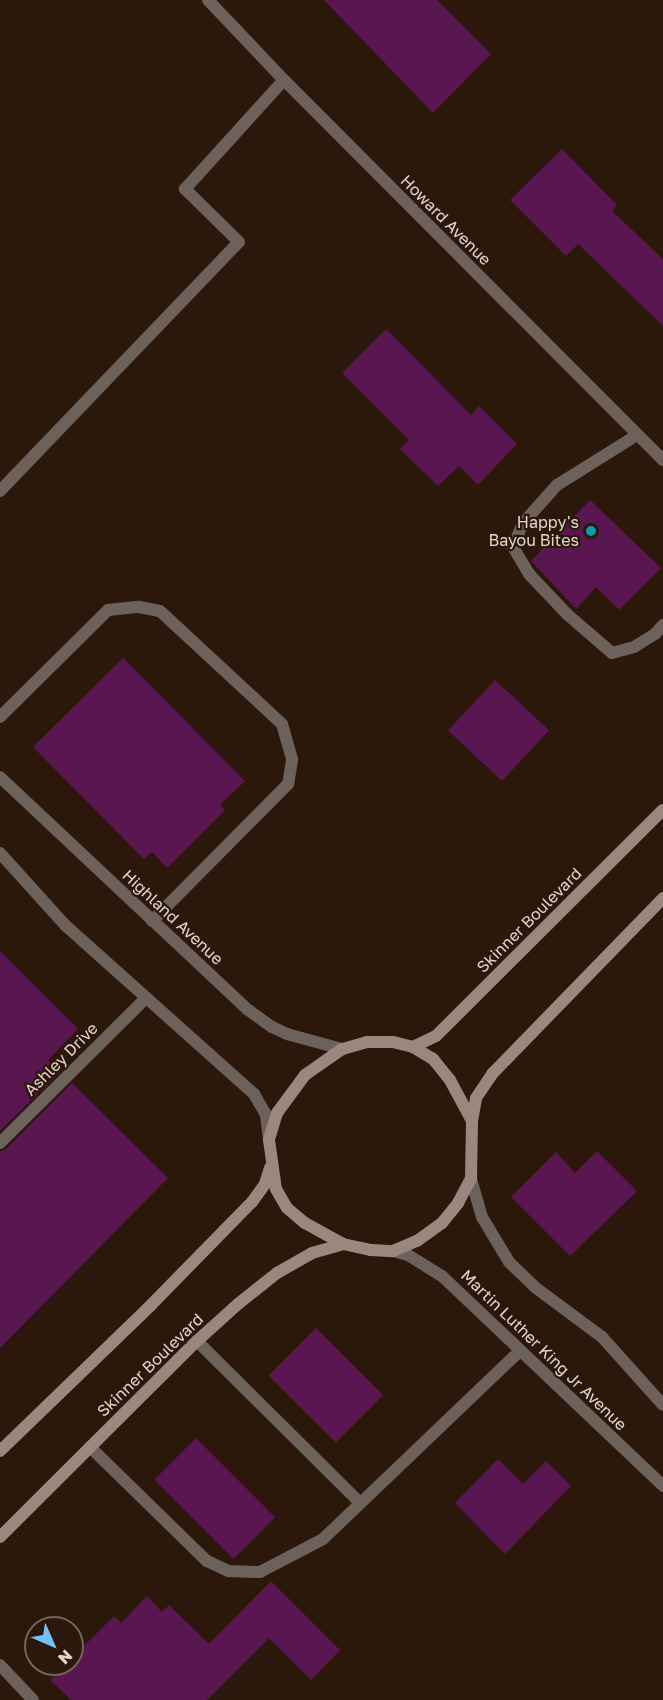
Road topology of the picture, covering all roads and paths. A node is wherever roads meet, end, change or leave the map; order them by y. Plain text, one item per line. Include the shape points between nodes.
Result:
1 (208, 0) edge
2 (284, 80) junction
3 (637, 435) junction
4 (663, 460) edge
5 (0, 491) edge
6 (663, 626) edge
7 (0, 717) edge
8 (0, 777) edge
9 (663, 810) edge
10 (0, 853) edge
11 (663, 898) edge
12 (152, 921) junction
13 (146, 998) junction
14 (413, 1047) junction
15 (342, 1049) junction
16 (472, 1121) junction
17 (269, 1140) junction
18 (0, 1143) edge
19 (271, 1164) junction
20 (471, 1179) junction
21 (343, 1244) junction
22 (393, 1251) junction
23 (197, 1341) junction
24 (520, 1351) junction
25 (663, 1406) edge
26 (90, 1447) junction
27 (0, 1451) edge
28 (663, 1486) edge
29 (360, 1503) junction
30 (0, 1538) edge
31 (0, 1665) edge
32 (33, 1700) edge

1 - 2 street, Howard Avenue
2 - 3 street, Howard Avenue
2 - 5 street via 185,189 239,242
3 - 4 street, Howard Avenue
3 - 6 street via 557,485 523,523 513,547 529,574 568,615 612,652 633,647
7 - 12 street via 108,610 139,607 160,611 282,724 292,760 288,784
8 - 12 street, Highland Avenue
9 - 14 main road, Skinner Boulevard via 436,1036
10 - 13 street via 65,925
11 - 16 main road, Skinner Boulevard via 493,1073 476,1098
12 - 15 street, Highland Avenue via 247,1009 272,1027
13 - 17 street via 254,1094 266,1115
13 - 18 street, Ashley Drive
14 - 15 main road, Skinner Boulevard via 367,1042
14 - 16 main road, Skinner Boulevard via 433,1059 450,1080
15 - 17 main road, Skinner Boulevard via 305,1075 289,1094 277,1113
16 - 20 main road, Skinner Boulevard
17 - 19 main road, Skinner Boulevard
19 - 21 main road, Skinner Boulevard via 276,1190 287,1208
19 - 27 main road, Skinner Boulevard via 265,1184 252,1202
20 - 22 main road, Skinner Boulevard via 442,1222 417,1241
20 - 25 street via 482,1217 509,1262 536,1288 602,1337
21 - 22 main road, Skinner Boulevard
21 - 23 main road, Skinner Boulevard via 312,1253 277,1273
22 - 24 street, Martin Luther King Jr Avenue via 408,1255 442,1276
23 - 26 main road, Skinner Boulevard
23 - 29 street
24 - 28 street, Martin Luther King Jr Avenue
24 - 29 street
26 - 29 street via 207,1561 228,1571 260,1572 323,1539
26 - 30 main road, Skinner Boulevard
31 - 32 street

